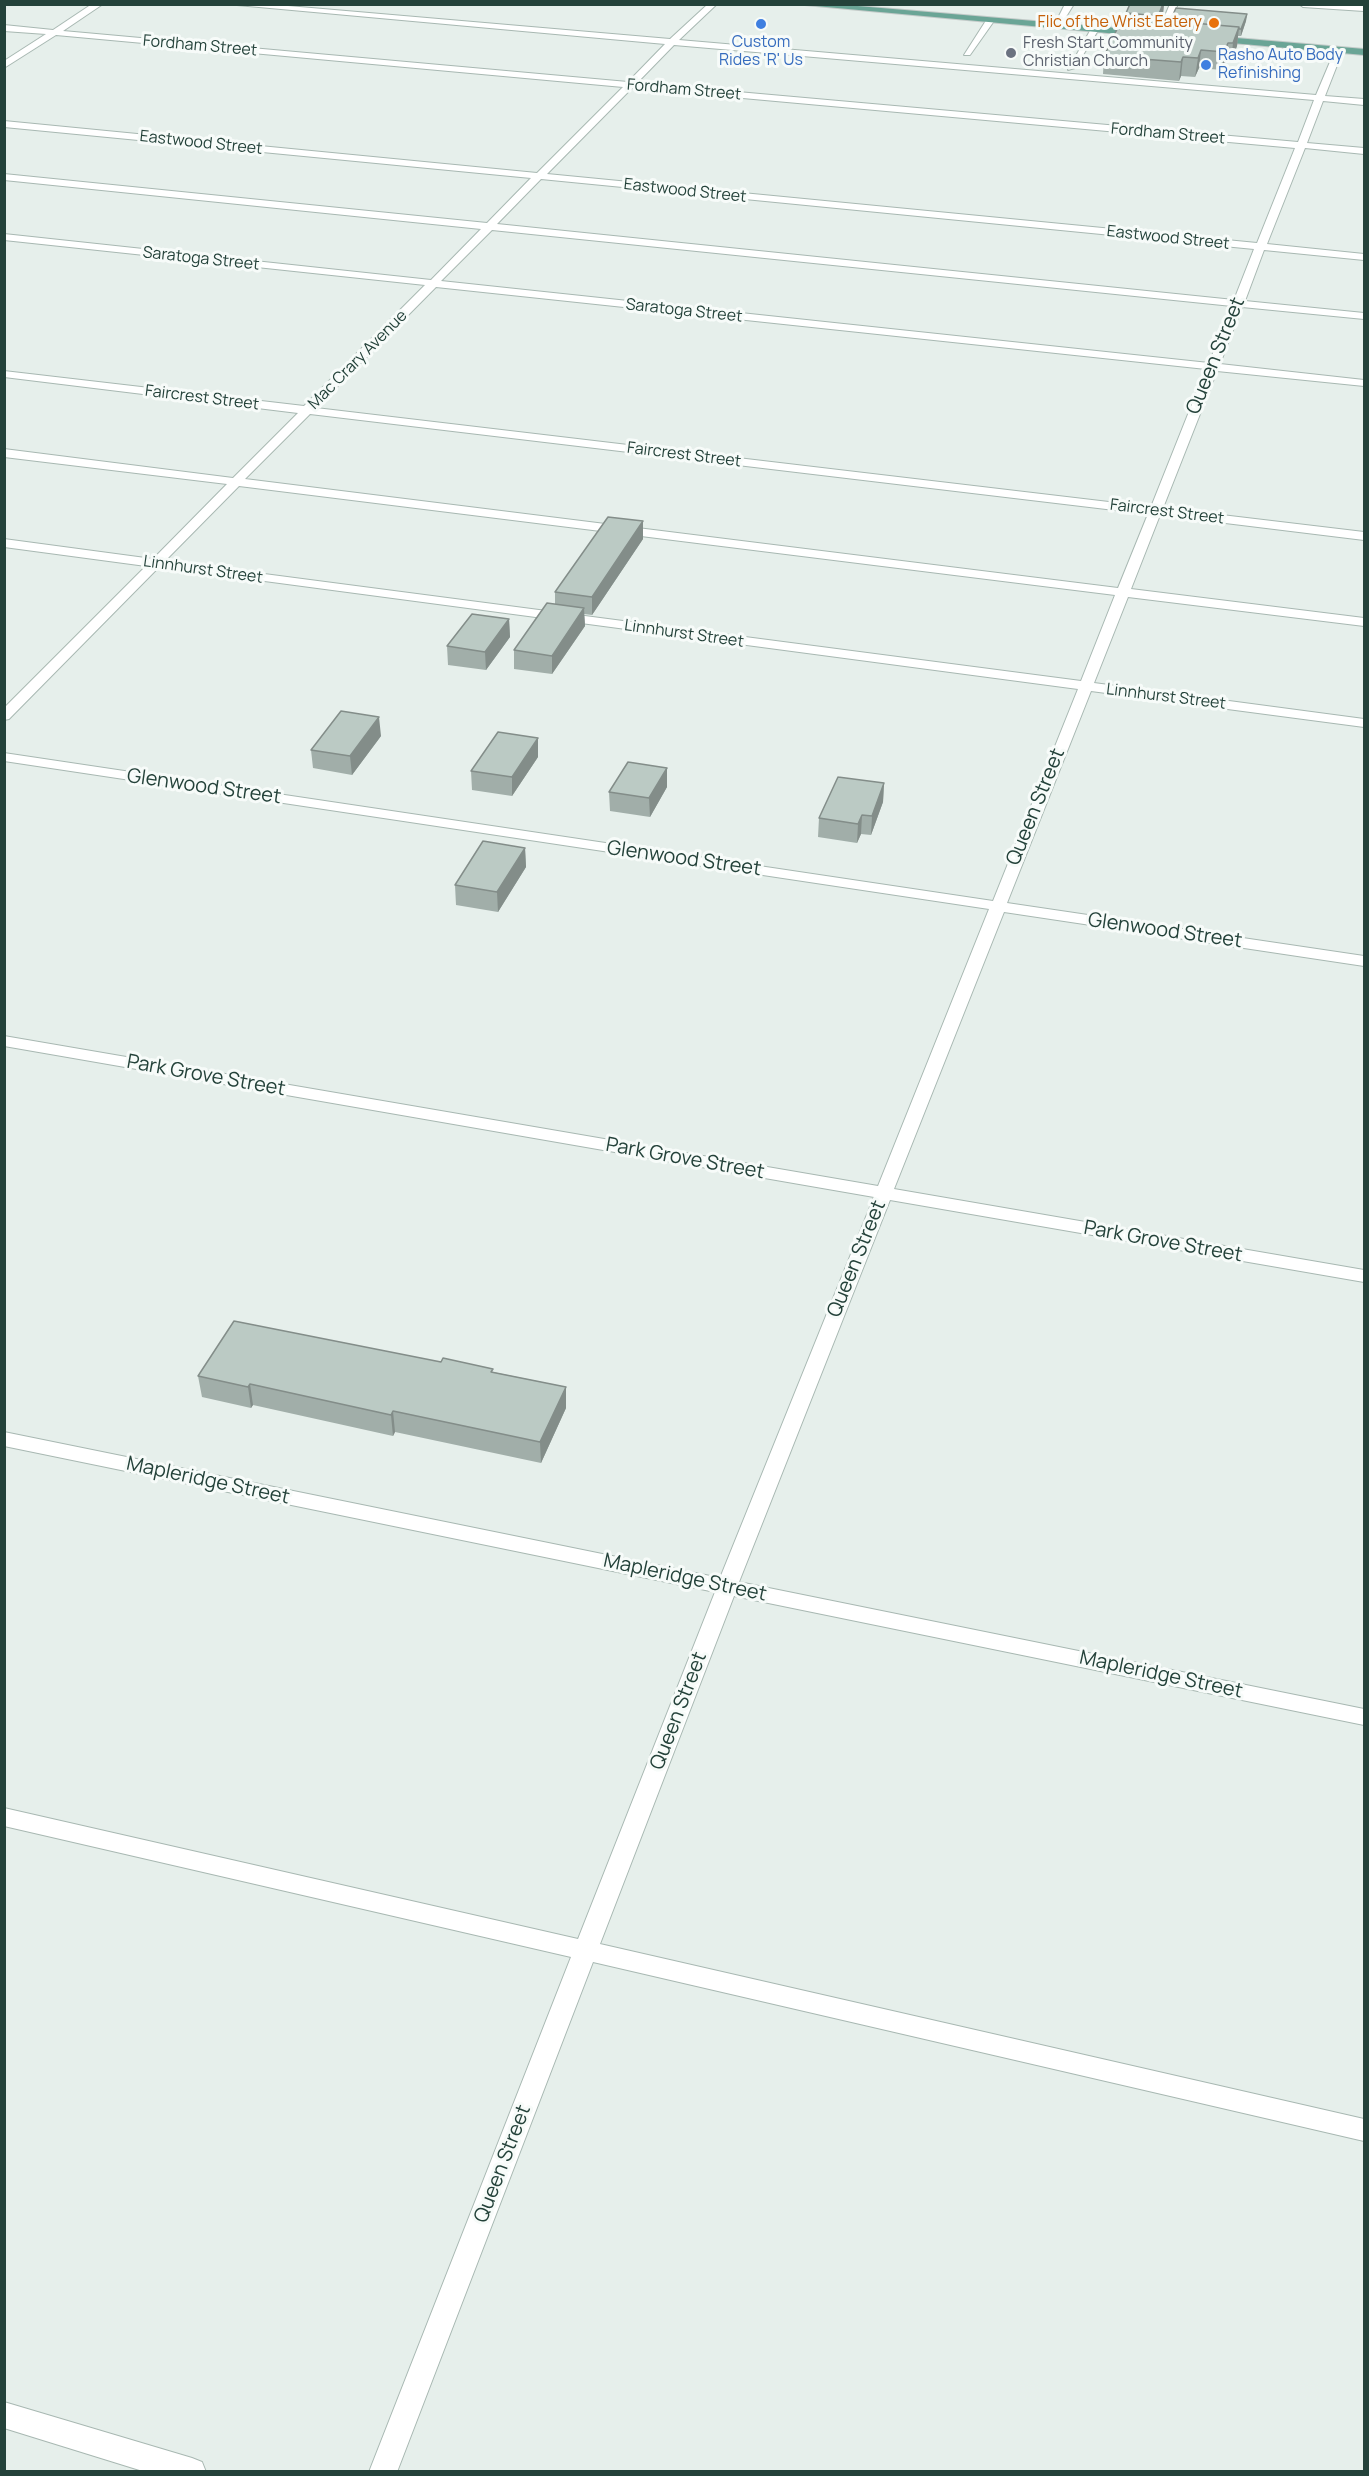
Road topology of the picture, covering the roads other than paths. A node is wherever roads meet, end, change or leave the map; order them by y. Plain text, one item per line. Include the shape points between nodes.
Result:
1 (99, 4) edge
2 (230, 4) edge
3 (713, 4) edge
4 (798, 4) edge
5 (1070, 4) edge
6 (1174, 4) edge
7 (1303, 4) edge
8 (1365, 9) edge
9 (990, 21) junction
10 (1056, 26) junction
11 (4, 28) edge
12 (1095, 29) junction
13 (57, 32) junction
14 (1159, 35) junction
15 (1170, 36) edge
16 (1204, 39) edge
17 (672, 42) junction
18 (1339, 50) junction
19 (1365, 52) edge
20 (967, 53) dead end
21 (4, 65) edge
22 (1071, 68) dead end
23 (629, 85) junction
24 (1321, 98) junction
25 (1365, 102) edge
26 (4, 124) edge
27 (1300, 146) junction
28 (1365, 151) edge
29 (540, 176) junction
30 (4, 177) edge
31 (490, 227) junction
32 (4, 237) edge
33 (1259, 247) junction
34 (1365, 257) edge
35 (434, 284) junction
36 (1237, 303) junction
37 (1365, 316) edge
38 (1211, 367) junction
39 (4, 374) edge
40 (1365, 383) edge
41 (308, 411) junction
42 (4, 453) edge
43 (238, 481) junction
44 (1154, 511) junction
45 (1365, 536) edge
46 (4, 543) edge
47 (156, 563) junction
48 (1122, 592) junction
49 (1365, 622) edge
50 (1084, 687) junction
51 (4, 716) edge
52 (1365, 723) edge
53 (4, 757) edge
54 (997, 906) junction
55 (1365, 961) edge
56 (4, 1041) edge
57 (884, 1193) junction
58 (1365, 1276) edge
59 (4, 1439) edge
60 (728, 1587) junction
61 (1365, 1717) edge
62 (4, 1817) edge
63 (585, 1952) junction
64 (1365, 2130) edge
65 (4, 2415) edge
66 (192, 2472) edge
67 (383, 2472) edge

1 - 13 street
2 - 17 street
3 - 17 street, Mac Crary Avenue
4 - 9 main road
5 - 10 street
6 - 14 street
7 - 8 street
9 - 10 main road
9 - 20 street
10 - 12 main road
11 - 13 street, Fordham Street
12 - 14 main road
12 - 22 street
13 - 21 street
13 - 23 street, Fordham Street
14 - 15 main road
16 - 18 main road
17 - 23 street, Mac Crary Avenue
17 - 24 street
18 - 19 main road
18 - 24 street, Queen Street
23 - 27 street, Fordham Street
23 - 29 street, Mac Crary Avenue
24 - 25 street
24 - 27 street, Queen Street
26 - 29 street, Eastwood Street
27 - 28 street, Fordham Street
27 - 33 street, Queen Street
29 - 31 street, Mac Crary Avenue
29 - 33 street, Eastwood Street
30 - 31 street
31 - 35 street, Mac Crary Avenue
31 - 36 street
32 - 35 street, Saratoga Street
33 - 34 street, Eastwood Street
33 - 36 street, Queen Street
35 - 38 street, Saratoga Street
35 - 41 street, Mac Crary Avenue
36 - 37 street
36 - 38 street, Queen Street
38 - 40 street, Saratoga Street
38 - 44 street, Queen Street
39 - 41 street, Faircrest Street
41 - 43 street, Mac Crary Avenue
41 - 44 street, Faircrest Street
42 - 43 street
43 - 47 street, Mac Crary Avenue
43 - 48 street
44 - 45 street, Faircrest Street
44 - 48 street, Queen Street
46 - 47 street, Linnhurst Street
47 - 50 street, Linnhurst Street
47 - 51 street, Mac Crary Avenue
48 - 49 street
48 - 50 street, Queen Street
50 - 52 street, Linnhurst Street
50 - 54 street, Queen Street
53 - 54 street, Glenwood Street
54 - 55 street, Glenwood Street
54 - 57 street, Queen Street
56 - 57 street, Park Grove Street
57 - 58 street, Park Grove Street
57 - 60 street, Queen Street
59 - 60 street, Mapleridge Street
60 - 61 street, Mapleridge Street
60 - 63 street, Queen Street
62 - 63 street
63 - 64 street
63 - 67 street, Queen Street
65 - 66 street

